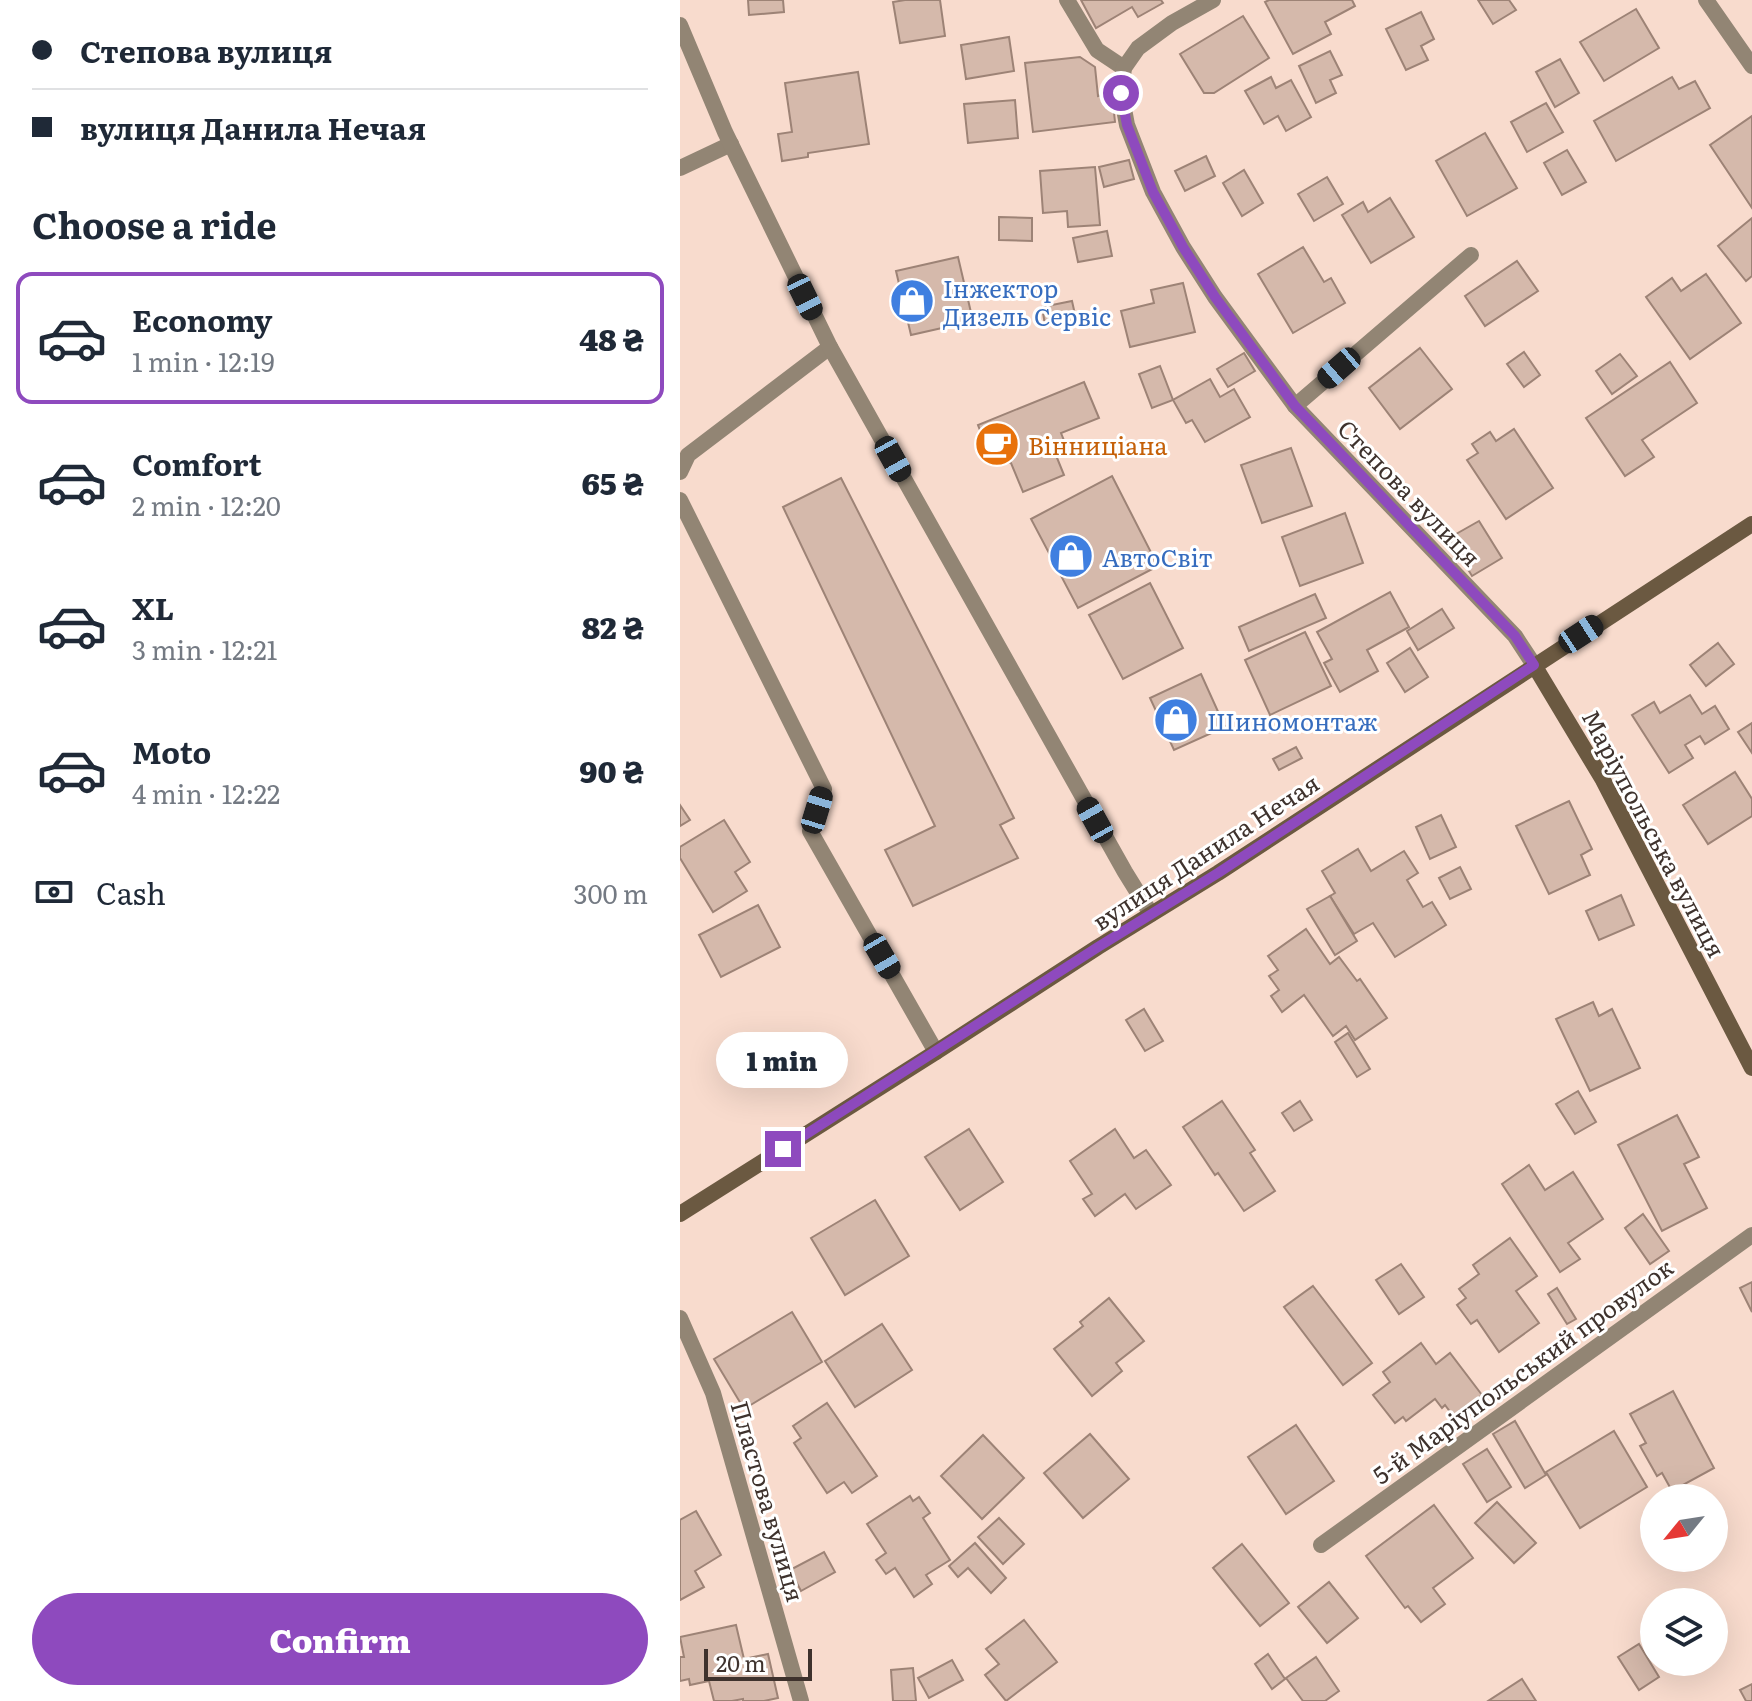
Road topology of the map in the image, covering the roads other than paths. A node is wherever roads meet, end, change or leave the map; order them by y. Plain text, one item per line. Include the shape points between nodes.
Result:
1 (1067, 0) edge
2 (1213, 0) edge
3 (1711, 2) edge
4 (680, 25) edge
5 (1752, 66) edge
6 (1124, 68) junction
7 (731, 144) junction
8 (680, 168) edge
9 (1471, 255) dead end
10 (830, 347) junction
11 (1295, 406) junction
12 (680, 472) edge
13 (680, 500) edge
14 (1752, 524) edge
15 (1534, 665) junction
16 (1151, 914) junction
17 (936, 1052) junction
18 (1752, 1068) edge
19 (680, 1214) edge
20 (1752, 1235) edge
21 (680, 1318) edge
22 (1321, 1545) dead end
23 (801, 1701) edge

1 - 6 street via 1097,50
2 - 6 street via 1138,48
3 - 5 street
4 - 7 street
6 - 11 street, Степова вулиця via 1121,93 1127,125 1153,192 1215,297
7 - 8 street
7 - 10 street
9 - 11 street
10 - 12 street via 688,455
10 - 16 street
11 - 15 street, Степова вулиця via 1515,636
13 - 17 street via 824,789 810,831
14 - 15 main road, вулиця Данила Нечая
15 - 16 main road, вулиця Данила Нечая
15 - 18 main road, Маріупольська вулиця via 1603,780
16 - 17 main road, вулиця Данила Нечая
17 - 19 main road, вулиця Данила Нечая
20 - 22 street, 5-й Маріупольський провулок
21 - 23 street, Пластова вулиця via 713,1393

